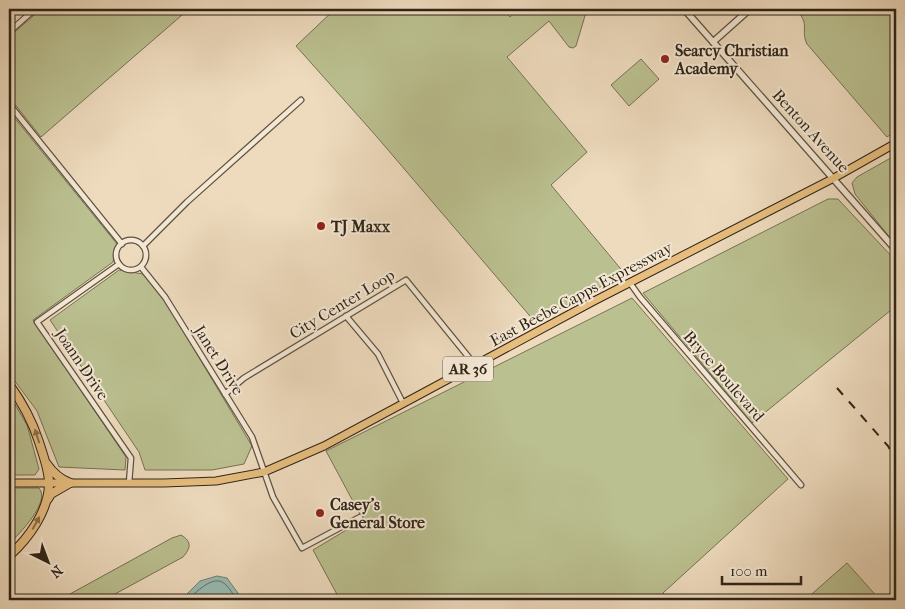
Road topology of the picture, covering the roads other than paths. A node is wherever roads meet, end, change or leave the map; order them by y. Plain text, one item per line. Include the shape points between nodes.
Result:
1 (35, 9) edge
2 (684, 9) edge
3 (750, 9) edge
4 (9, 32) edge
5 (713, 42) junction
6 (301, 100) dead end
7 (9, 104) edge
8 (896, 143) edge
9 (834, 178) junction
10 (122, 244) junction
11 (143, 246) junction
12 (896, 250) edge
13 (120, 264) junction
14 (141, 267) junction
15 (630, 283) junction
16 (346, 316) junction
17 (475, 365) junction
18 (9, 384) edge
19 (225, 394) junction
20 (404, 403) junction
21 (45, 462) junction
22 (264, 472) junction
23 (9, 483) edge
24 (49, 483) junction
25 (70, 483) junction
26 (129, 483) junction
27 (801, 485) dead end
28 (46, 502) junction
29 (360, 517) dead end
30 (9, 556) edge

1 - 4 street
2 - 5 street, Benton Avenue
3 - 5 street
5 - 9 street, Benton Avenue
6 - 11 street
7 - 10 street
8 - 9 main road, East Beebe Capps Expressway / AR 36
9 - 12 street, Benton Avenue
9 - 15 main road, East Beebe Capps Expressway / AR 36
10 - 11 street via 131,240
10 - 13 street via 117,252
11 - 14 street via 146,257
13 - 14 street via 128,270
13 - 26 street, Joann Drive via 37,322 131,458
14 - 19 street, Janet Drive via 165,297
15 - 17 main road, East Beebe Capps Expressway / AR 36
15 - 27 street, Bryce Boulevard
16 - 17 street, City Center Loop via 406,280
16 - 19 street, City Center Loop via 244,378
16 - 20 street via 378,354
17 - 20 main road, East Beebe Capps Expressway / AR 36
21 -> 18 highway via 31,419
19 - 22 street, Janet Drive via 252,437
20 - 22 main road, East Beebe Capps Expressway / AR 36 via 324,446
21 - 24 highway
21 - 25 highway via 53,473
22 - 26 main road, East Beebe Capps Expressway / AR 36 via 216,481
22 - 29 street, Janet Drive via 273,498 302,548
23 - 24 main road, East Beebe Capps Expressway / AR 36
24 - 25 main road, East Beebe Capps Expressway / AR 36
24 - 28 highway
25 - 26 main road, East Beebe Capps Expressway / AR 36
25 - 28 highway via 52,494
30 -> 28 highway via 35,527

